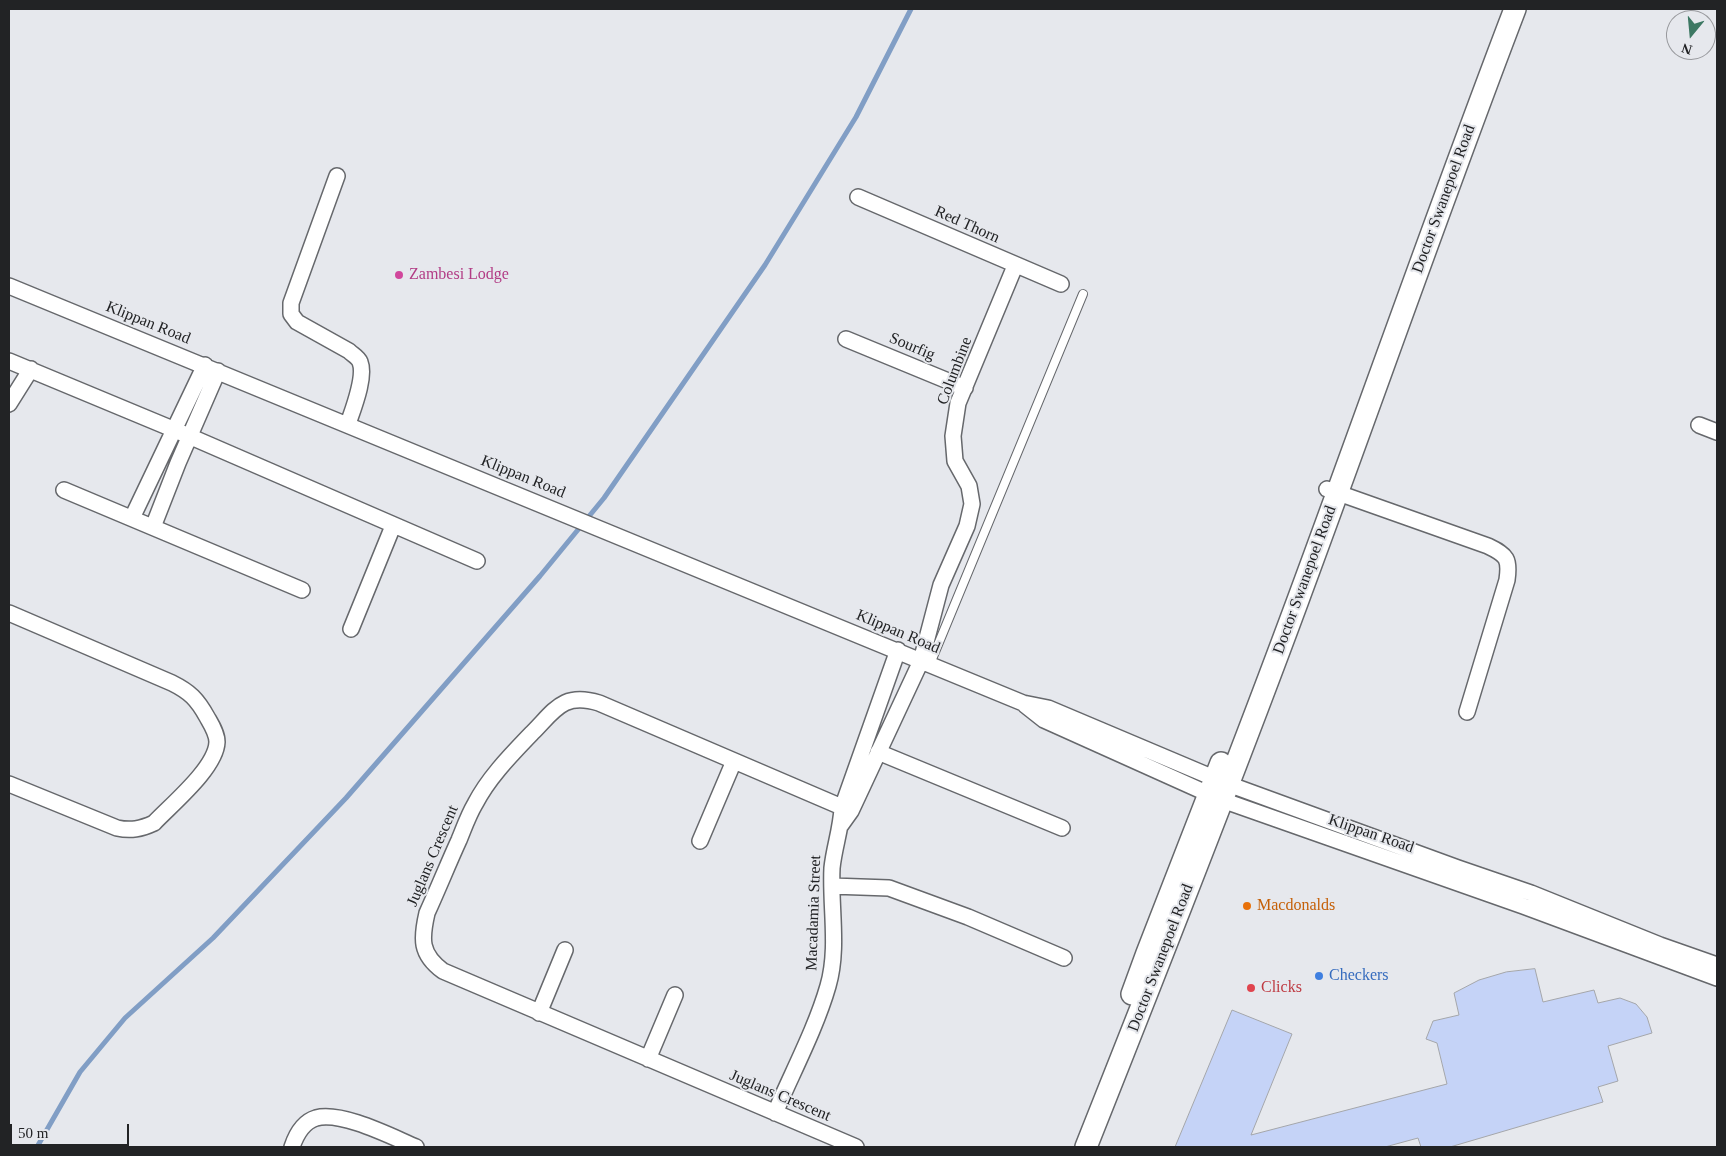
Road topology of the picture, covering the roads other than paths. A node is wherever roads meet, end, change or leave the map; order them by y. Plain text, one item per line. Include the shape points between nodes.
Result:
1 (1503, 9) edge
2 (1516, 9) edge
3 (337, 176) dead end
4 (858, 197) dead end
5 (1015, 266) junction
6 (1061, 284) dead end
7 (9, 286) edge
8 (1083, 294) dead end
9 (846, 339) dead end
10 (9, 360) edge
11 (211, 368) junction
12 (31, 369) junction
13 (965, 388) junction
14 (9, 404) edge
15 (348, 424) junction
16 (1699, 425) dead end
17 (175, 430) junction
18 (1717, 432) edge
19 (189, 436) junction
20 (64, 490) dead end
21 (1332, 491) junction
22 (132, 518) junction
23 (393, 526) junction
24 (153, 527) junction
25 (477, 561) dead end
26 (302, 590) dead end
27 (9, 613) edge
28 (351, 629) dead end
29 (898, 650) junction
30 (925, 662) junction
31 (1467, 712) dead end
32 (878, 752) junction
33 (734, 762) junction
34 (9, 784) edge
35 (1218, 789) junction
36 (846, 810) junction
37 (1062, 828) dead end
38 (700, 841) dead end
39 (1458, 868) junction
40 (832, 886) junction
41 (1467, 886) junction
42 (1531, 893) junction
43 (1523, 906) junction
44 (565, 950) dead end
45 (1064, 958) dead end
46 (1717, 965) edge
47 (1717, 978) edge
48 (675, 995) dead end
49 (539, 1013) junction
50 (648, 1059) junction
51 (775, 1113) junction
52 (292, 1147) edge
53 (416, 1147) edge
54 (856, 1147) edge
55 (1079, 1147) edge
56 (1086, 1147) edge

1 - 21 main road, Doctor Swanepoel Road
2 - 21 main road, Doctor Swanepoel Road
3 - 15 street via 294,291 291,314 297,322 349,351 360,363 362,371
4 - 5 street, Red Thorn
5 - 6 street, Red Thorn
5 - 13 street, Columbine
7 - 11 street, Klippan Road
8 - 30 lane
9 - 13 street, Sourfig
10 - 12 street
11 - 15 street, Klippan Road
11 - 17 street
11 - 19 street
12 - 14 street
12 - 17 street
13 - 30 street, Columbine via 958,403 954,436 956,460 969,486 972,504 967,526 941,585
15 - 29 street, Klippan Road
16 - 18 street
17 - 19 street
17 - 22 street
19 - 23 street
19 - 24 street
20 - 22 street
21 - 31 street via 1488,546 1507,559 1507,580
21 - 35 main road, Doctor Swanepoel Road via 1298,601
22 - 24 street
23 - 25 street
23 - 28 street
24 - 26 street
27 - 34 street via 186,690 198,701 217,740 215,752 205,770 154,823 131,831 116,828
29 - 30 street, Klippan Road
29 - 36 street, Macadamia Street
30 - 32 street, Macadamia Street
30 - 35 street, Klippan Road via 1023,704 1044,720
32 - 36 street, Macadamia Street
32 - 37 street
33 - 36 street, Juglans Crescent
33 - 38 street
33 - 49 street, Juglans Crescent via 599,702 577,698 565,701 556,709 489,782 474,804 427,913 423,943 432,963 443,971
35 - 39 street, Klippan Road
35 - 41 street, Klippan Road
35 - 55 main road, Doctor Swanepoel Road via 1147,953
35 - 56 main road, Doctor Swanepoel Road
36 - 40 street, Macadamia Street via 834,850
39 - 41 lane
39 - 42 street, Klippan Road
40 - 45 street via 889,888
40 - 51 street, Macadamia Street via 832,960 828,985
41 - 43 street, Klippan Road
42 - 43 lane
42 - 46 street, Klippan Road
43 - 47 street, Klippan Road
44 - 49 street
48 - 50 street
49 - 50 street, Juglans Crescent
50 - 51 street, Juglans Crescent
51 - 54 street, Juglans Crescent
52 - 53 street via 300,1130 316,1118 346,1120

